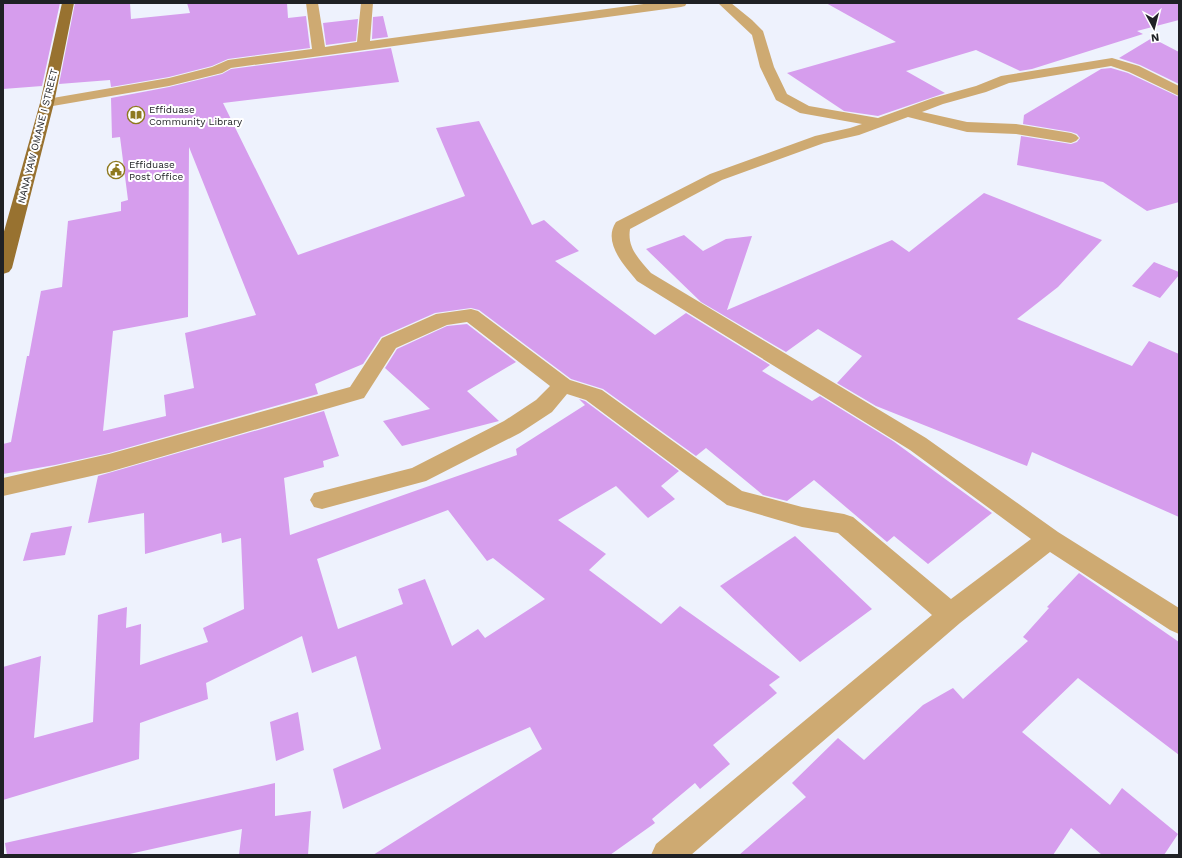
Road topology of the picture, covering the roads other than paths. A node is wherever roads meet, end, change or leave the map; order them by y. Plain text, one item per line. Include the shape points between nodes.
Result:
1 (68, 3) edge
2 (312, 3) edge
3 (367, 3) edge
4 (681, 3) edge
5 (724, 3) edge
6 (364, 45) junction
7 (319, 52) junction
8 (1179, 92) edge
9 (47, 103) junction
10 (805, 110) junction
11 (909, 113) junction
12 (881, 123) junction
13 (1070, 138) dead end
14 (820, 139) junction
15 (3, 268) edge
16 (563, 385) junction
17 (3, 487) edge
18 (322, 500) dead end
19 (1049, 539) junction
20 (952, 615) junction
21 (1179, 622) edge
22 (667, 855) edge

1 - 9 main road, NANA YAW OMANE I STREET
2 - 7 street
3 - 6 street
4 - 6 street
5 - 10 street via 758,34 767,67 781,97
6 - 7 street
7 - 9 street via 228,64 217,70 169,82
8 - 11 street via 1134,69 1112,62 1006,79
9 - 15 main road, NANA YAW OMANE I STREET
10 - 12 street
10 - 14 street
11 - 12 street
11 - 13 street via 967,127 1016,129
12 - 14 street
14 - 19 street via 716,177 622,226 620,237 625,254 644,277 918,444
16 - 17 street via 471,315 443,319 389,343 357,393 109,463
16 - 18 street via 544,406 512,427 418,474
16 - 20 street via 594,395 735,498 802,517 844,524
19 - 20 street
19 - 21 street
20 - 22 street

